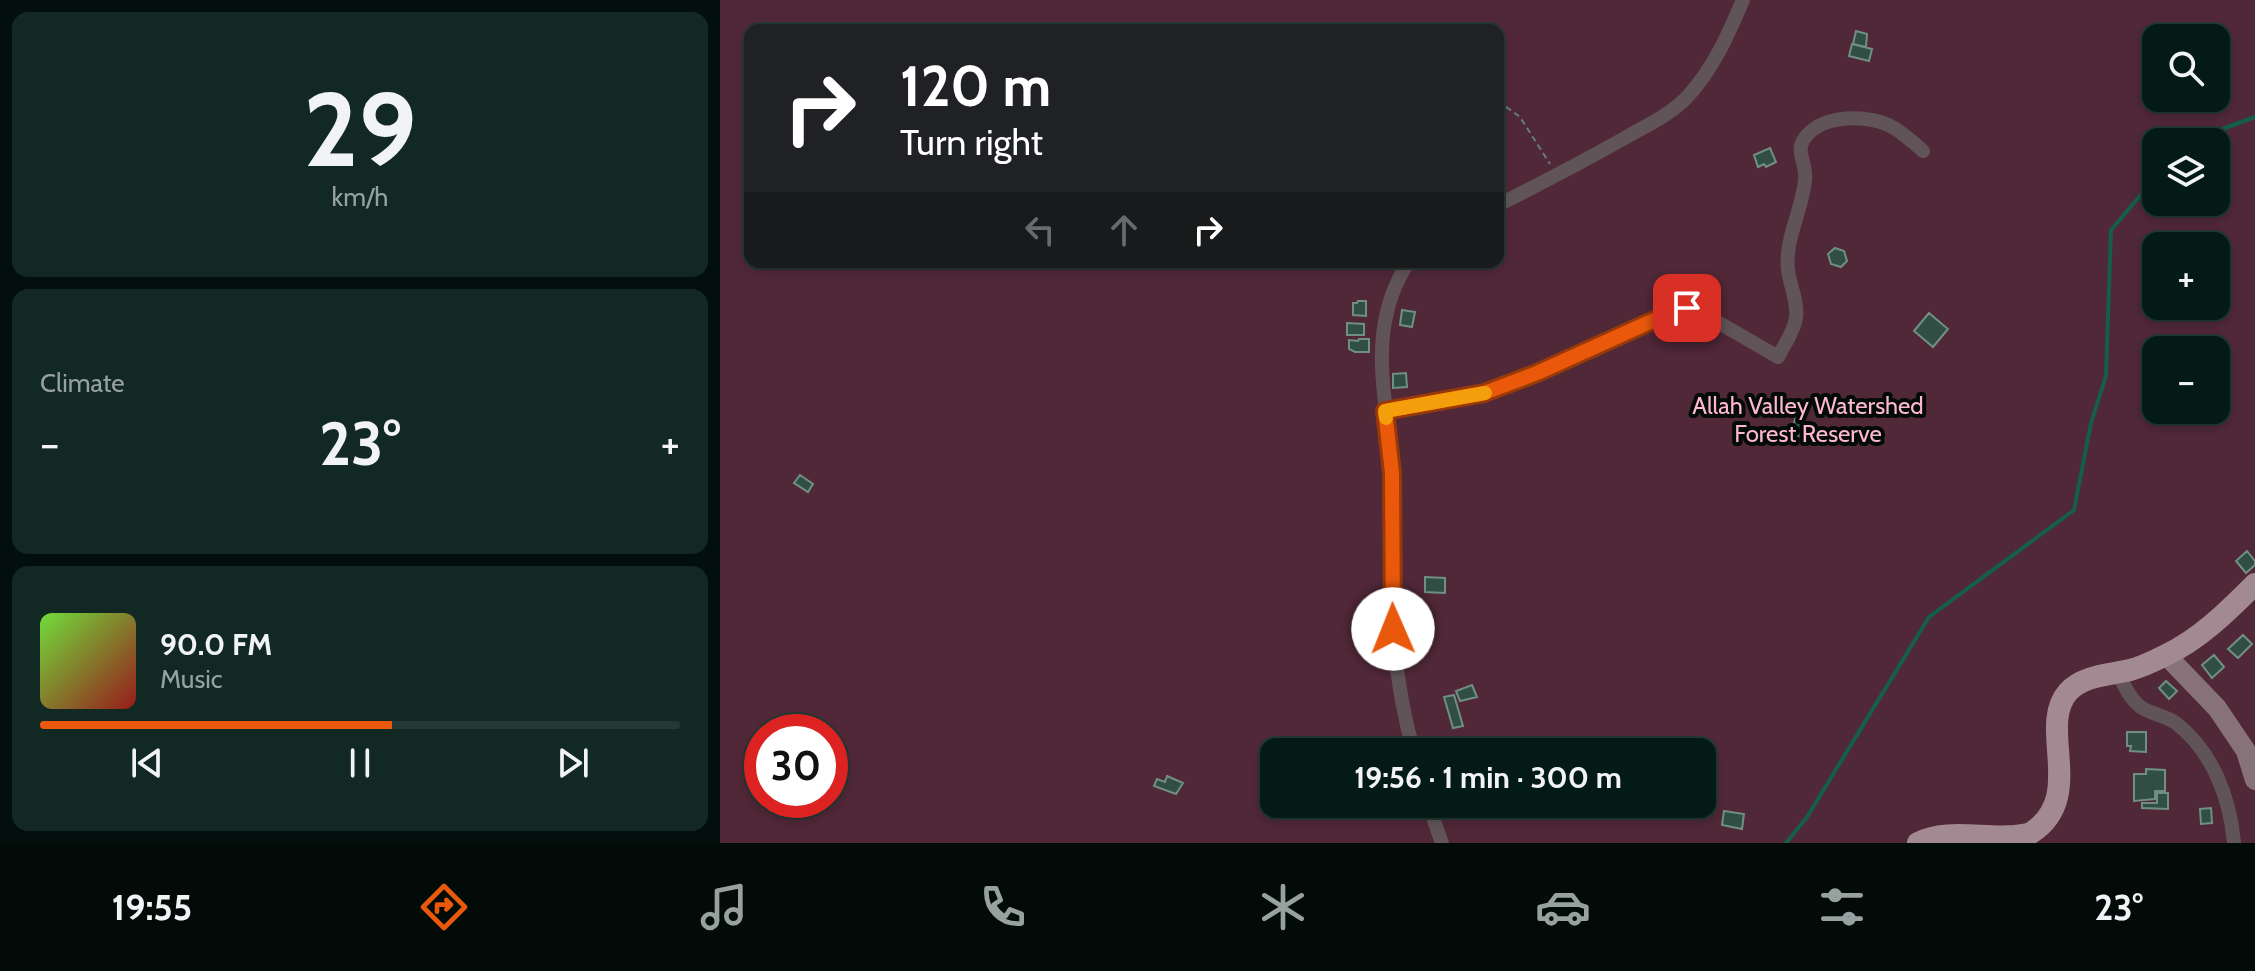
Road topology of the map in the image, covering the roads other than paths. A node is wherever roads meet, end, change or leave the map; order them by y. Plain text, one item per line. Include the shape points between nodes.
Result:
1 (1743, 0) edge
2 (1923, 151) dead end
3 (1504, 202) edge
4 (1405, 268) edge
5 (1385, 411) junction
6 (2255, 584) edge
7 (2166, 655) junction
8 (2117, 673) junction
9 (1410, 738) edge
10 (2255, 780) edge
11 (1433, 818) edge
12 (1442, 843) edge
13 (1918, 843) edge
14 (2234, 843) edge

1 - 3 street via 1722,50 1686,98 1664,116
2 - 5 street via 1893,126 1861,118 1834,119 1803,139 1806,175 1788,244 1796,318 1778,357 1687,308 1484,393
4 - 5 street via 1392,291 1383,335
5 - 9 street via 1392,473 1393,629
6 - 7 main road via 2229,610
7 - 8 main road
7 - 10 street via 2217,708 2246,751
8 - 13 main road via 2086,680 2066,693 2058,734 2059,787 2053,809 2040,826 2019,839 1997,843 1935,838
8 - 14 street via 2141,707 2173,721 2209,760 2230,812
11 - 12 street

